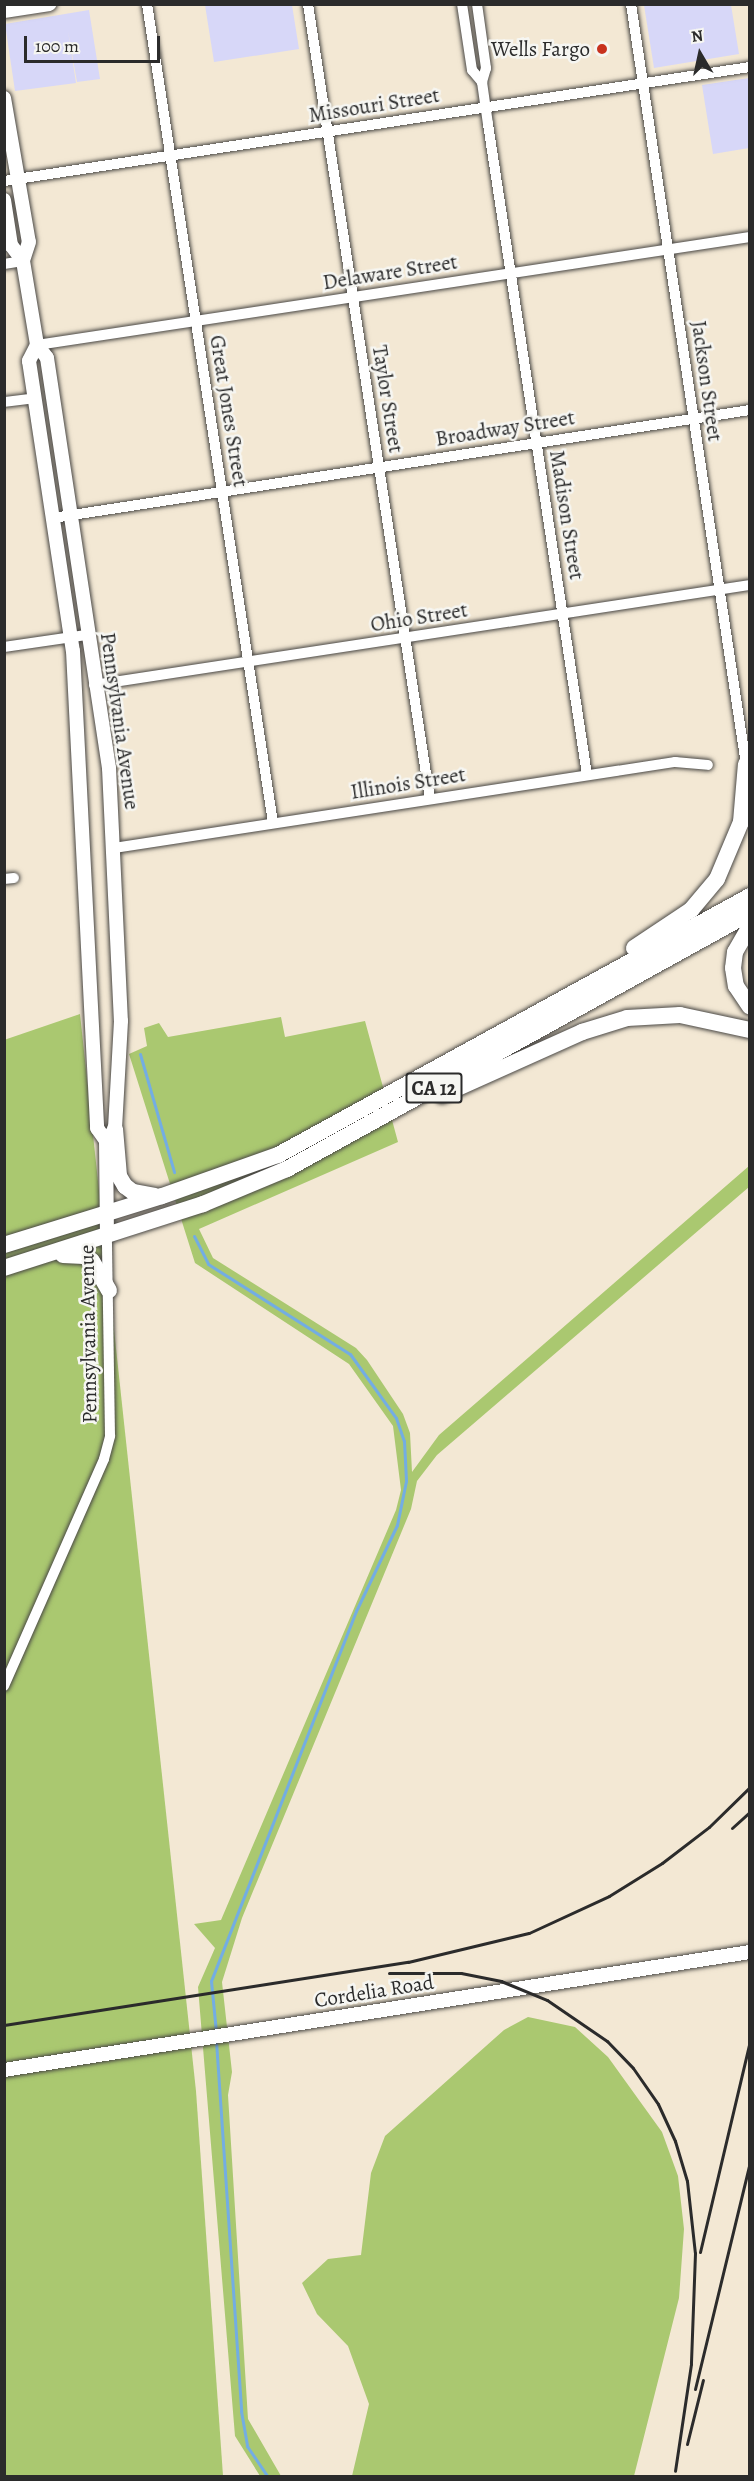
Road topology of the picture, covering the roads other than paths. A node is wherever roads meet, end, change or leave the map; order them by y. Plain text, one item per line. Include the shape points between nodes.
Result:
1 (49, 4) edge
2 (147, 4) edge
3 (308, 4) edge
4 (462, 4) edge
5 (477, 4) edge
6 (631, 4) edge
7 (4, 11) edge
8 (750, 67) edge
9 (482, 82) junction
10 (643, 83) junction
11 (4, 98) edge
12 (486, 107) junction
13 (327, 132) junction
14 (170, 156) junction
15 (20, 179) junction
16 (4, 181) edge
17 (4, 200) edge
18 (750, 237) edge
19 (668, 250) junction
20 (23, 261) junction
21 (4, 264) edge
22 (511, 274) junction
23 (353, 298) junction
24 (196, 322) junction
25 (36, 345) junction
26 (35, 398) junction
27 (4, 402) edge
28 (750, 411) edge
29 (693, 419) junction
30 (536, 443) junction
31 (379, 467) junction
32 (222, 492) junction
33 (70, 515) junction
34 (53, 518) junction
35 (750, 585) edge
36 (719, 590) junction
37 (562, 614) junction
38 (86, 635) junction
39 (71, 637) junction
40 (405, 639) junction
41 (4, 647) edge
42 (248, 663) junction
43 (94, 685) junction
44 (708, 765) dead end
45 (748, 768) edge
46 (587, 775) junction
47 (430, 799) junction
48 (273, 823) junction
49 (114, 848) junction
50 (750, 896) edge
51 (750, 913) edge
52 (750, 926) edge
53 (750, 1007) edge
54 (750, 1030) edge
55 (489, 1041) junction
56 (390, 1113) junction
57 (110, 1135) junction
58 (162, 1196) junction
59 (105, 1214) junction
60 (107, 1236) junction
61 (4, 1245) edge
62 (47, 1255) junction
63 (4, 1268) edge
64 (109, 1290) junction
65 (4, 1686) edge
66 (750, 1952) edge
67 (4, 2070) edge

1 - 7 main road
2 - 14 street, Great Jones Street
3 - 13 street, Taylor Street
4 - 9 street, Madison Street via 472,70
5 - 9 street, Madison Street via 486,68
6 - 10 street, Jackson Street
8 - 10 street, Missouri Street
9 - 12 street, Madison Street
10 - 12 street, Missouri Street
10 - 19 street, Jackson Street
11 - 15 main road, Pennsylvania Avenue
12 - 13 street, Missouri Street
12 - 22 street, Madison Street
13 - 14 street, Missouri Street
13 - 23 street, Taylor Street
14 - 15 street, Missouri Street
14 - 24 street, Great Jones Street
15 - 16 street, Missouri Street
15 - 20 main road, Pennsylvania Avenue via 29,242
17 - 20 main road, Pennsylvania Avenue via 11,245
18 - 19 street, Delaware Street
19 - 22 street, Delaware Street
19 - 29 street, Jackson Street
20 - 21 street
20 - 25 main road, Pennsylvania Avenue
22 - 23 street, Delaware Street
22 - 30 street, Madison Street
23 - 24 street, Delaware Street
23 - 31 street, Taylor Street
24 - 25 street, Delaware Street
24 - 32 street, Great Jones Street
25 - 26 main road, Pennsylvania Avenue via 29,361
25 - 33 main road, Pennsylvania Avenue via 47,358
26 - 27 street
26 - 34 main road, Pennsylvania Avenue
28 - 29 street, Broadway Street
29 - 30 street, Broadway Street
29 - 36 street, Jackson Street
30 - 31 street, Broadway Street
30 - 37 street, Madison Street
31 - 32 street, Broadway Street
31 - 40 street, Taylor Street
32 - 33 street, Broadway Street
32 - 42 street, Great Jones Street
33 - 34 street, Broadway Street
33 - 38 main road, Pennsylvania Avenue
34 - 39 main road, Pennsylvania Avenue
35 - 36 street, Ohio Street
36 - 37 street, Ohio Street
36 - 45 street, Jackson Street
37 - 40 street, Ohio Street
37 - 46 street, Madison Street
38 - 39 street
38 - 43 main road, Pennsylvania Avenue
39 - 41 street
39 - 57 main road, Pennsylvania Avenue via 97,1128
40 - 42 street, Ohio Street
40 - 47 street, Taylor Street
42 - 43 street, Ohio Street
42 - 48 street, Great Jones Street
43 - 49 main road, Pennsylvania Avenue via 109,768
44 - 46 street, Illinois Street via 675,762
45 - 55 highway via 734,845 717,879 691,910 518,1016
46 - 47 street, Illinois Street
47 - 48 street, Illinois Street
48 - 49 street, Illinois Street
49 - 57 main road, Pennsylvania Avenue via 121,1021
50 - 55 highway, CA 12
51 - 56 highway, CA 12
52 - 53 highway via 735,952 732,968 736,986
54 - 56 highway via 680,1015 627,1018 582,1032 425,1103
55 - 58 highway, CA 12 via 278,1155
56 - 60 highway, CA 12 via 253,1184
57 - 58 highway via 125,1186 133,1192
57 - 59 main road, Pennsylvania Avenue
58 - 59 highway, CA 12
59 - 60 main road, Pennsylvania Avenue
59 - 61 highway, CA 12
60 - 62 highway, CA 12
60 - 64 street, Pennsylvania Avenue
62 - 63 highway, CA 12
62 - 64 highway via 84,1256 97,1268
64 - 65 street, Pennsylvania Avenue via 113,1414 105,1459
66 - 67 main road, Cordelia Road

